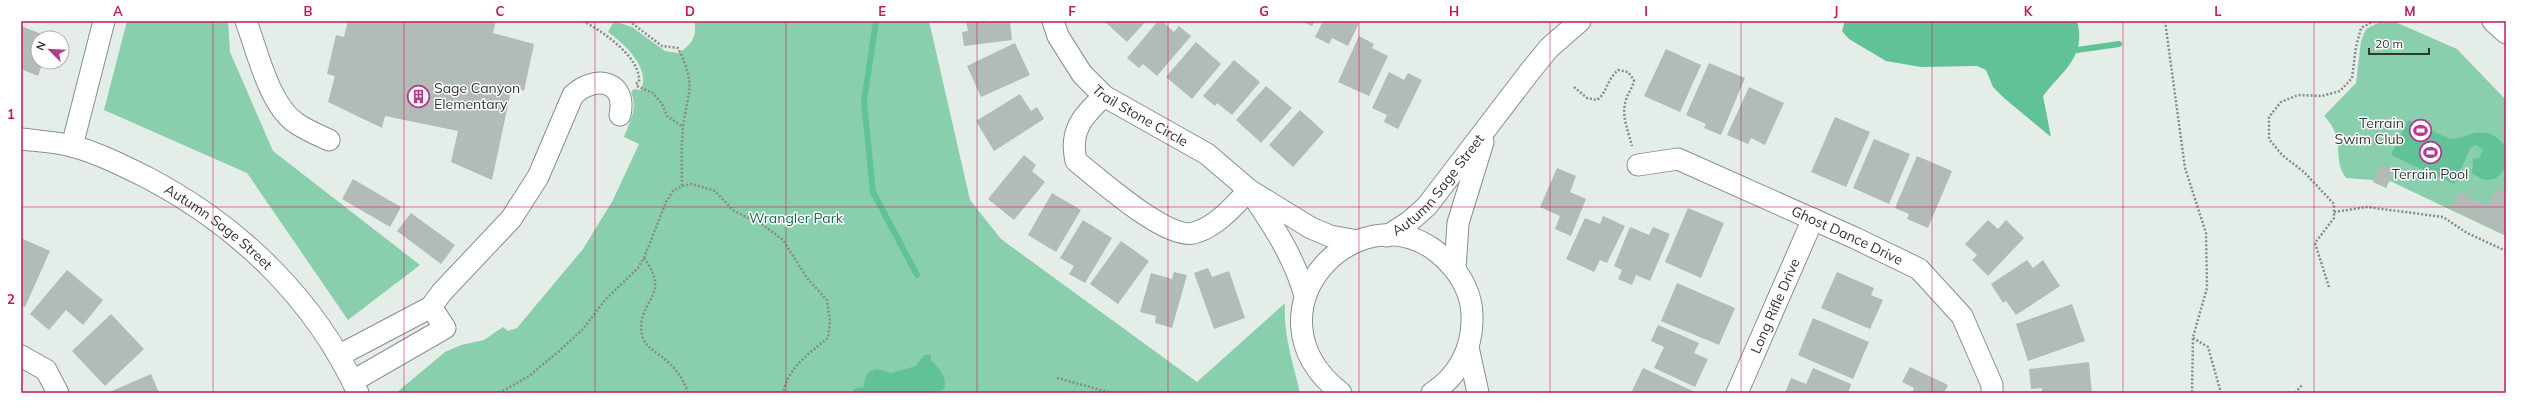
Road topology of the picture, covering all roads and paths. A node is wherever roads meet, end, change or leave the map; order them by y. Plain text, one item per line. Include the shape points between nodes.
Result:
1 (104, 21) edge
2 (246, 21) edge
3 (583, 21) edge
4 (629, 21) edge
5 (1053, 21) edge
6 (1580, 21) edge
7 (2165, 21) edge
8 (2374, 21) edge
9 (629, 81) dead end
10 (634, 85) junction
11 (1574, 87) dead end
12 (1104, 96) junction
13 (620, 115) dead end
14 (683, 127) junction
15 (1486, 131) junction
16 (21, 139) edge
17 (329, 140) dead end
18 (72, 146) junction
19 (1638, 165) joint
20 (682, 186) junction
21 (1249, 190) junction
22 (2334, 212) junction
23 (1813, 219) junction
24 (1387, 236) junction
25 (1358, 241) junction
26 (2506, 251) edge
27 (644, 258) junction
28 (1455, 269) junction
29 (2329, 287) dead end
30 (1305, 296) junction
31 (431, 307) junction
32 (2193, 338) junction
33 (1468, 347) junction
34 (340, 355) junction
35 (21, 356) edge
36 (1315, 368) junction
37 (1057, 378) dead end
38 (2303, 384) dead end
39 (355, 387) edge
40 (58, 393) edge
41 (499, 393) edge
42 (688, 393) edge
43 (783, 393) edge
44 (1112, 393) edge
45 (1316, 393) edge
46 (1341, 393) edge
47 (1432, 393) edge
48 (1478, 393) edge
49 (1737, 393) edge
50 (1992, 393) edge
51 (2192, 393) edge
52 (2221, 393) edge
53 (2295, 393) edge

1 - 18 street
2 - 17 street via 269,86 281,106 295,122
3 - 10 path via 612,40 626,54 640,77 639,82
4 - 14 path via 662,46 678,48 688,69 692,90
5 - 12 street, Trail Stone Circle via 1058,36 1082,74
6 - 15 street, Autumn Sage Street via 1549,48
7 - 32 path via 2185,168 2206,233 2207,288
8 - 22 path via 2361,28 2352,78 2340,91 2322,96 2298,94 2281,102 2269,116 2269,139 2282,155 2304,172 2334,204
9 - 10 path
10 - 14 path via 653,93 667,116
11 - 19 path via 1587,98 1597,100 1603,96 1608,78 1618,70 1628,72 1634,80 1632,90 1626,98 1623,115
12 - 21 street, Trail Stone Circle via 1207,154
12 - 21 street via 1083,118 1073,136 1076,161 1166,229 1182,234 1194,233 1224,215
13 - 31 street via 622,104 619,94 604,82 588,84 573,95 538,177 511,219
14 - 20 path
15 - 24 street, Autumn Sage Street via 1427,206
15 - 28 street, Autumn Sage Street via 1458,223
16 - 18 street, Autumn Sage Street
18 - 34 street, Autumn Sage Street via 128,168 183,197 221,223 265,260 326,333
19 - 23 street, Ghost Dance Drive via 1678,159
20 - 27 path via 673,192 666,202
20 - 43 path via 692,184 715,191 734,211 763,225 783,240 807,278 827,300 830,321 828,338 796,366 789,375
21 - 25 street, Trail Stone Circle via 1311,228 1330,236
21 - 30 street, Trail Stone Circle via 1286,247 1298,271
22 - 26 path via 2367,207 2443,217 2467,233
22 - 29 path via 2334,218 2315,243
23 - 49 street, Long Rifle Drive
23 - 50 street, Ghost Dance Drive via 1919,269 1962,316 1992,385
24 - 25 street
24 - 28 street via 1407,238 1425,244 1442,255
25 - 30 street via 1341,249 1325,262 1313,278
27 - 41 path via 638,268 605,300 583,329 529,376
27 - 42 path via 656,280 655,293 641,325 643,339 682,378
28 - 33 street via 1470,298 1472,320
30 - 36 street via 1302,333
31 - 34 street
31 - 39 street via 445,328
32 - 51 path
32 - 52 path via 2208,348
33 - 47 street via 1452,376
33 - 48 street
34 - 39 street, Autumn Sage Street
35 - 40 street via 46,370
36 - 45 street
36 - 46 street
37 - 44 path
38 - 53 path

